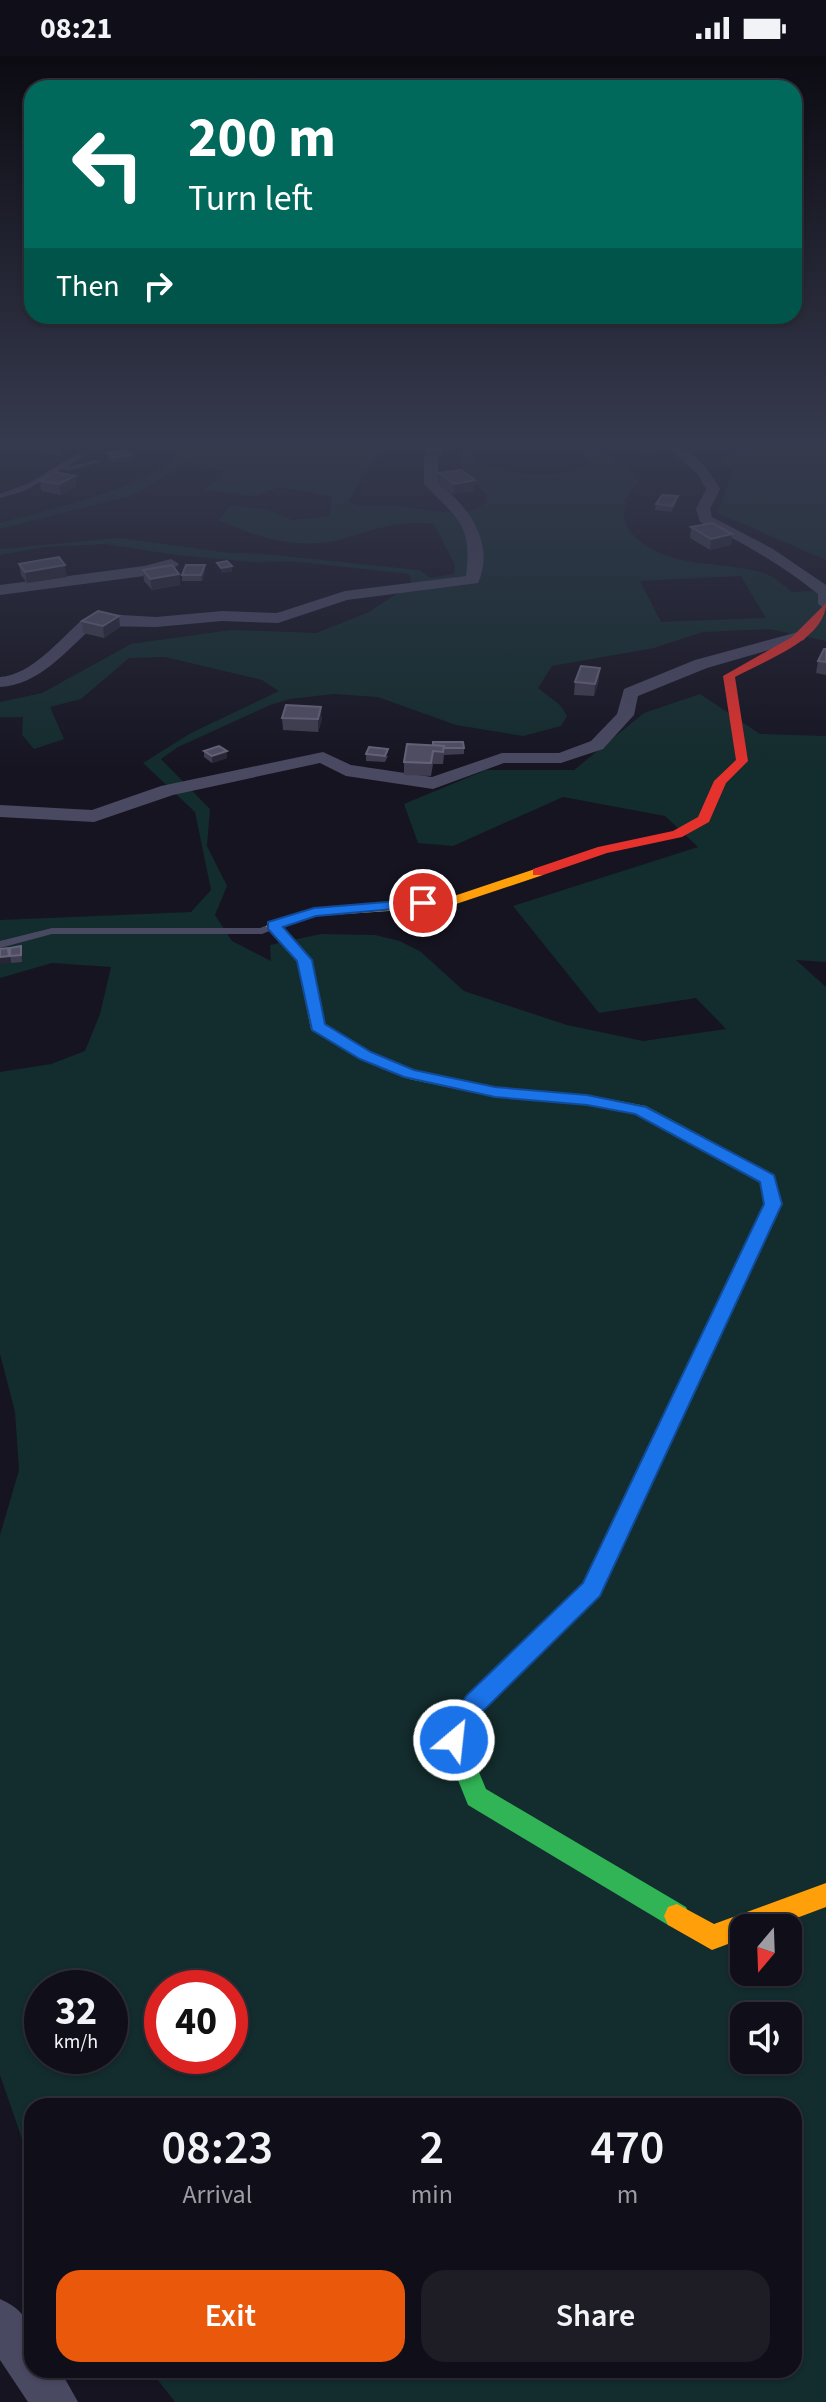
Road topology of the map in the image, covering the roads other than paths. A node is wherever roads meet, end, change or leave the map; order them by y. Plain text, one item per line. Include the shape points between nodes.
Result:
1 (475, 552) edge
2 (766, 552) edge
3 (171, 564) edge
4 (0, 590) edge
5 (826, 605) edge
6 (806, 635) junction
7 (0, 682) edge
8 (0, 811) edge
9 (273, 926) junction
10 (0, 945) edge
11 (826, 1895) edge
12 (0, 2321) edge
13 (24, 2356) edge
14 (39, 2378) edge
15 (55, 2402) edge

1 - 7 street via 473,580 345,596 278,618 89,622 36,669 16,681
2 - 5 street via 826,593
3 - 4 street
5 - 6 street via 821,620
6 - 8 street via 701,664 630,693 625,715 597,745 561,758 502,758 433,783 346,770 323,757 168,790 94,816
6 - 9 street via 729,676 742,761 720,781 704,819 691,827 603,850 447,903 314,912
9 - 10 lane via 262,931 52,931
9 - 11 street via 304,960 317,1026 366,1056 409,1074 495,1092 640,1110 768,1179 773,1204 592,1589 474,1703 454,1740 477,1797 712,1937
12 - 13 street
14 - 15 street

